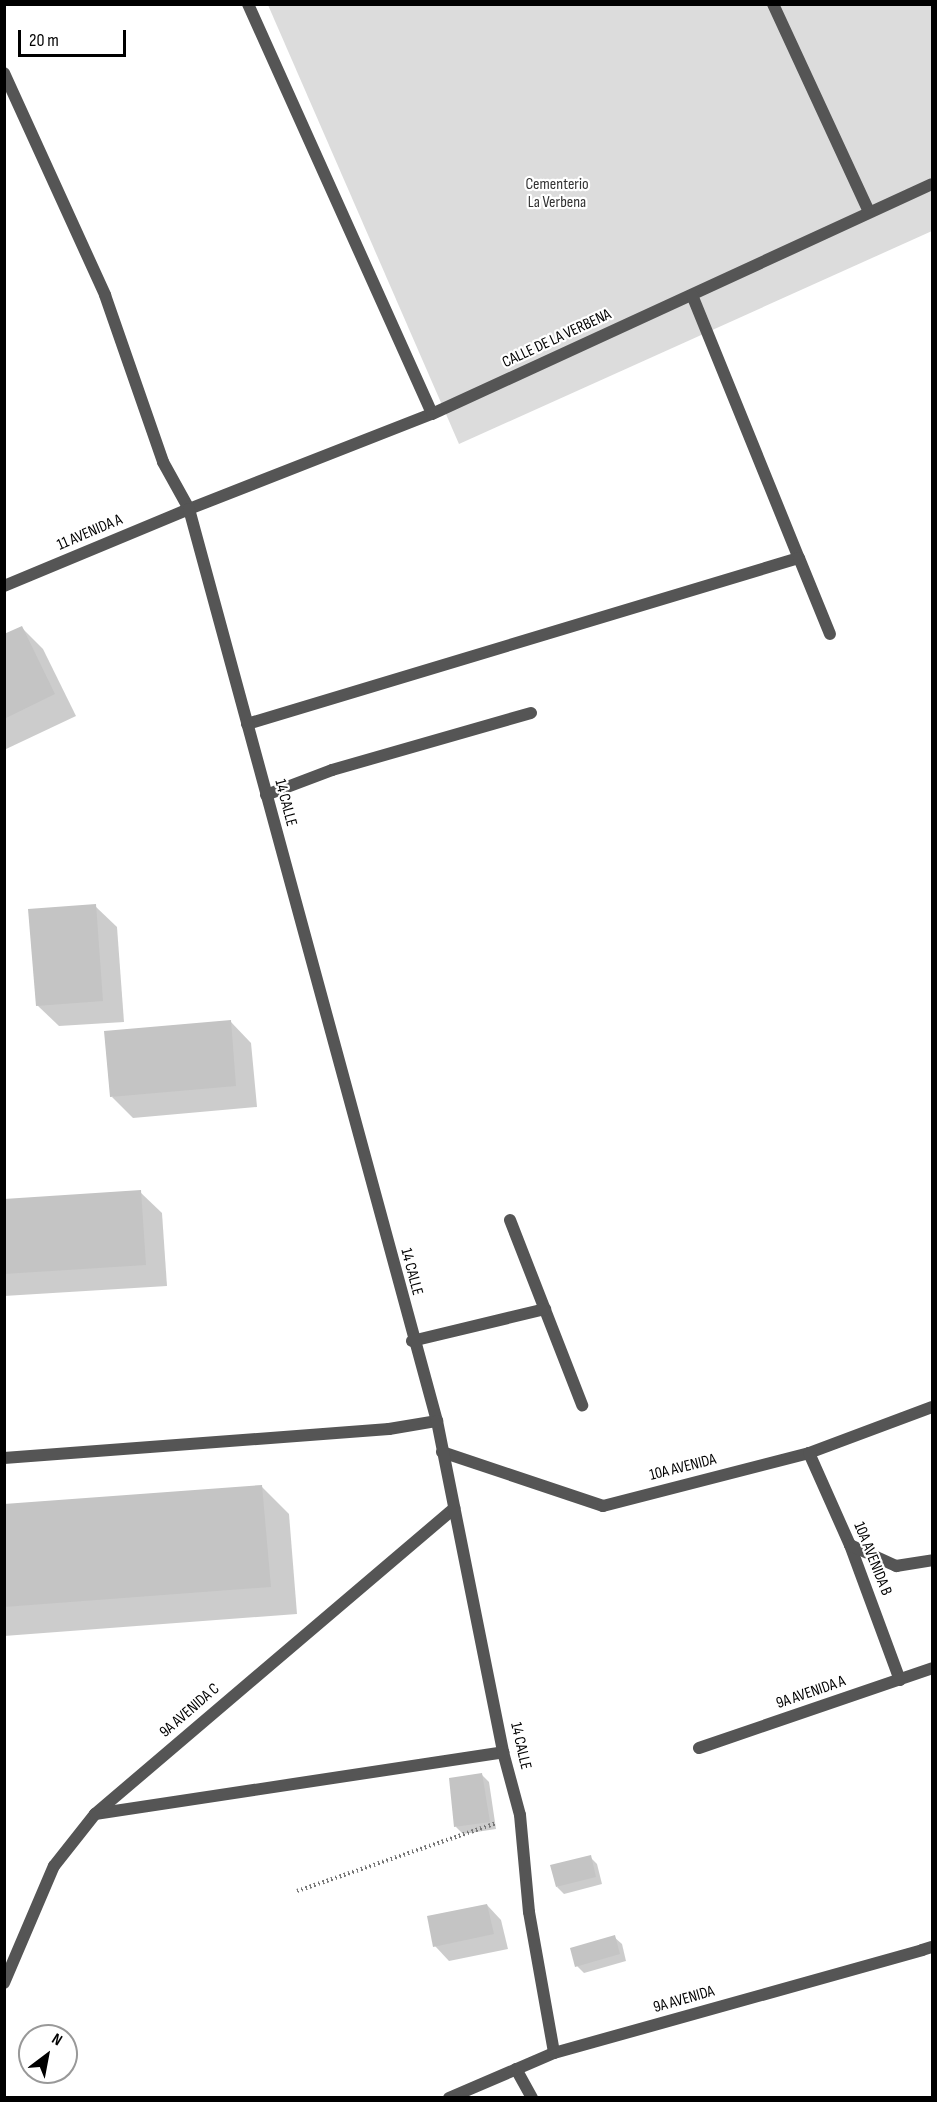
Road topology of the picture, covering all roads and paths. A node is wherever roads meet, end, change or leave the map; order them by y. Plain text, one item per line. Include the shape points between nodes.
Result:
1 (248, 4) edge
2 (773, 4) edge
3 (4, 73) edge
4 (933, 184) edge
5 (869, 212) junction
6 (692, 295) junction
7 (432, 414) junction
8 (189, 509) junction
9 (799, 558) junction
10 (4, 586) edge
11 (830, 634) dead end
12 (531, 713) dead end
13 (247, 724) junction
14 (266, 795) junction
15 (510, 1220) dead end
16 (545, 1309) junction
17 (412, 1341) junction
18 (582, 1405) dead end
19 (933, 1407) edge
20 (437, 1421) junction
21 (442, 1452) junction
22 (809, 1453) junction
23 (4, 1458) edge
24 (453, 1508) junction
25 (850, 1545) junction
26 (933, 1560) edge
27 (933, 1668) edge
28 (900, 1680) junction
29 (699, 1748) dead end
30 (503, 1752) junction
31 (95, 1814) junction
32 (520, 1815) junction
33 (297, 1891) dead end
34 (929, 1950) edge
35 (4, 1983) edge
36 (554, 2053) junction
37 (516, 2069) junction
38 (449, 2097) edge
39 (532, 2097) edge

1 - 7 street
2 - 5 street
3 - 8 street, 14 CALLE via 105,295 163,462
4 - 5 street, CALLE DE LA VERBENA
5 - 6 street, CALLE DE LA VERBENA
6 - 7 street, CALLE DE LA VERBENA
6 - 9 street
7 - 8 street, CALLE DE LA VERBENA
8 - 10 street, 11 AVENIDA A
8 - 13 street, 14 CALLE
9 - 11 street
9 - 13 street
12 - 14 street via 332,770
13 - 14 street, 14 CALLE
14 - 17 street, 14 CALLE
15 - 16 street
16 - 17 street
16 - 18 street
17 - 20 street, 14 CALLE
19 - 22 street, 10A AVENIDA
20 - 21 street, 14 CALLE
20 - 23 street via 389,1429
21 - 22 street, 10A AVENIDA via 603,1506
21 - 24 street, 14 CALLE
22 - 25 street, 10A AVENIDA B
24 - 30 street, 14 CALLE
24 - 31 street, 9A AVENIDA C
25 - 26 street via 896,1566
25 - 28 street, 10A AVENIDA B
27 - 28 street, 9A AVENIDA A
28 - 29 street, 9A AVENIDA A
30 - 31 street
30 - 32 street, 14 CALLE
31 - 35 street, 9A AVENIDA C via 54,1866
32 - 33 path
32 - 36 street, 14 CALLE via 530,1912
34 - 36 street, 9A AVENIDA
36 - 37 street, 9A AVENIDA
37 - 38 street, 9A AVENIDA
37 - 39 street

